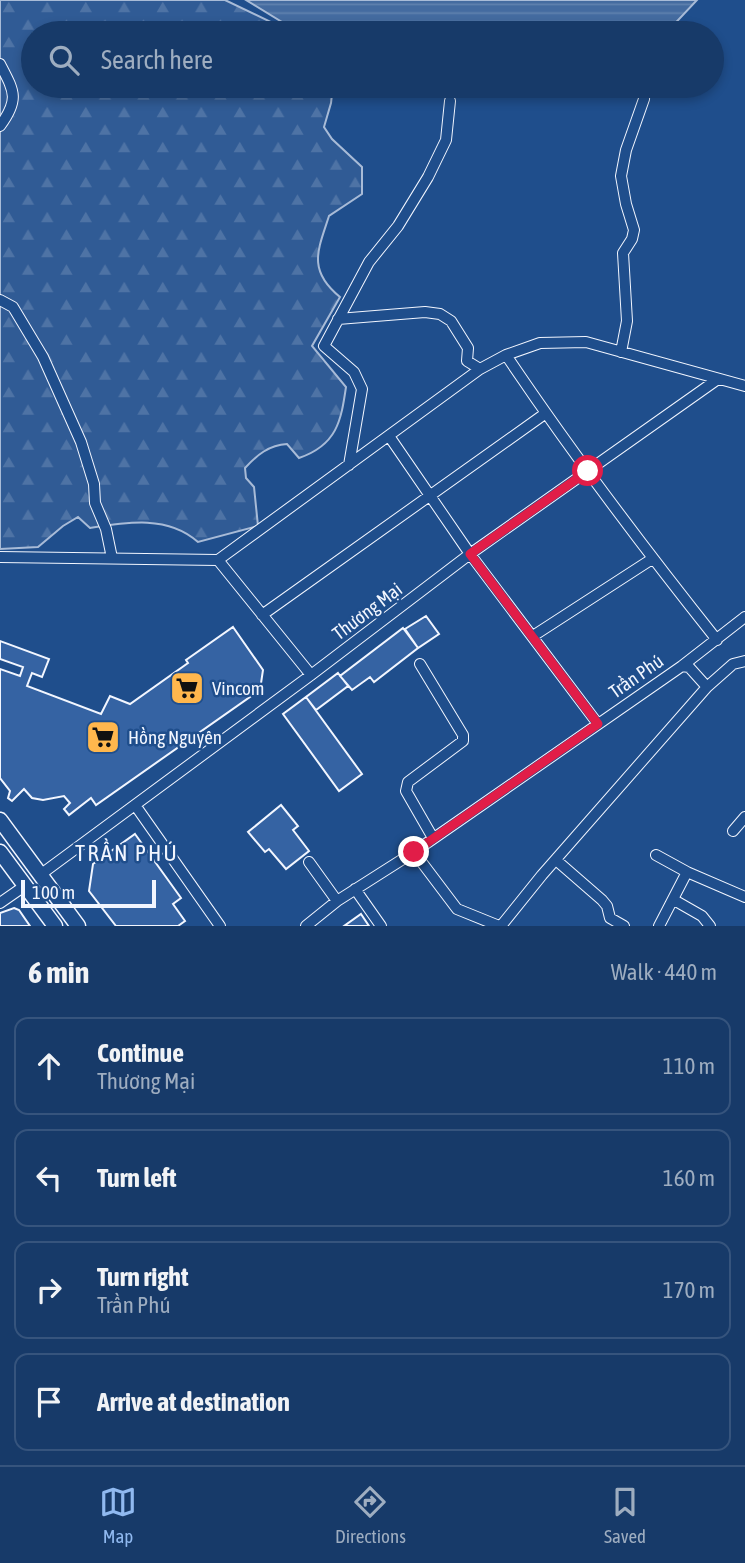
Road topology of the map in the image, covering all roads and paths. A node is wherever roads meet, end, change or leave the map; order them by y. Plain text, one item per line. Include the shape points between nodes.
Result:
1 (0, 64) edge
2 (644, 98) edge
3 (450, 101) dead end
4 (0, 126) edge
5 (0, 300) edge
6 (338, 319) junction
7 (621, 352) junction
8 (506, 355) junction
9 (480, 369) junction
10 (718, 379) junction
11 (745, 386) edge
12 (546, 413) junction
13 (389, 436) junction
14 (349, 465) junction
15 (588, 471) junction
16 (431, 495) junction
17 (470, 554) junction
18 (0, 557) edge
19 (112, 558) junction
20 (652, 559) junction
21 (218, 560) junction
22 (262, 615) junction
23 (745, 617) edge
24 (533, 636) junction
25 (717, 640) junction
26 (745, 660) edge
27 (420, 664) dead end
28 (682, 666) junction
29 (311, 675) junction
30 (707, 687) junction
31 (598, 724) junction
32 (135, 805) junction
33 (745, 817) edge
34 (0, 820) edge
35 (733, 831) dead end
36 (433, 838) junction
37 (0, 852) edge
38 (414, 852) junction
39 (656, 855) dead end
40 (556, 860) junction
41 (309, 863) dead end
42 (687, 872) junction
43 (40, 875) junction
44 (26, 885) junction
45 (355, 889) junction
46 (745, 897) edge
47 (674, 900) junction
48 (337, 901) junction
49 (0, 903) edge
50 (55, 926) edge
51 (78, 926) edge
52 (220, 926) edge
53 (306, 926) edge
54 (381, 926) edge
55 (500, 926) edge
56 (624, 926) edge
57 (659, 926) edge
58 (710, 926) edge

1 - 4 street via 14,91 10,113
2 - 7 street via 621,176 634,230 623,253 627,321
3 - 6 street via 446,140 428,177 369,262
5 - 19 street via 13,307 43,357 81,442
6 - 9 street via 440,314 451,321 468,348 467,361
6 - 14 street via 324,346 354,372 362,389
7 - 8 street via 586,342 564,342 540,343
7 - 10 street
8 - 9 street
8 - 12 street
9 - 13 street
10 - 11 street
10 - 15 street, Thương Mại
12 - 15 street
12 - 16 street
13 - 14 street
13 - 16 street
14 - 21 street
15 - 17 street, Thương Mại
15 - 20 street
16 - 17 street
16 - 22 street
17 - 24 street
17 - 29 street, Thương Mại
18 - 19 street
19 - 21 street
20 - 24 street
20 - 25 street
21 - 22 street
22 - 29 street
23 - 25 street
24 - 31 street
25 - 28 street
26 - 30 street via 733,664
27 - 36 street via 463,736 460,745 408,782 405,791
28 - 30 street, Trần Phú via 689,667
28 - 31 street, Trần Phú
29 - 32 street, Thương Mại
30 - 40 street
31 - 36 street, Trần Phú
32 - 43 street, Thương Mại
32 - 52 street
33 - 35 street
34 - 43 highway
36 - 38 street, Trần Phú
37 - 44 highway
38 - 45 street, Trần Phú
38 - 55 street via 457,909
39 - 42 street
40 - 55 street
40 - 56 street via 602,900 610,918
41 - 48 street
42 - 46 street
42 - 47 street
43 - 44 highway
43 - 51 highway
44 - 49 street
44 - 50 highway
45 - 48 street, Trần Phú
45 - 54 street
47 - 57 street
47 - 58 street
48 - 53 street, Trần Phú

